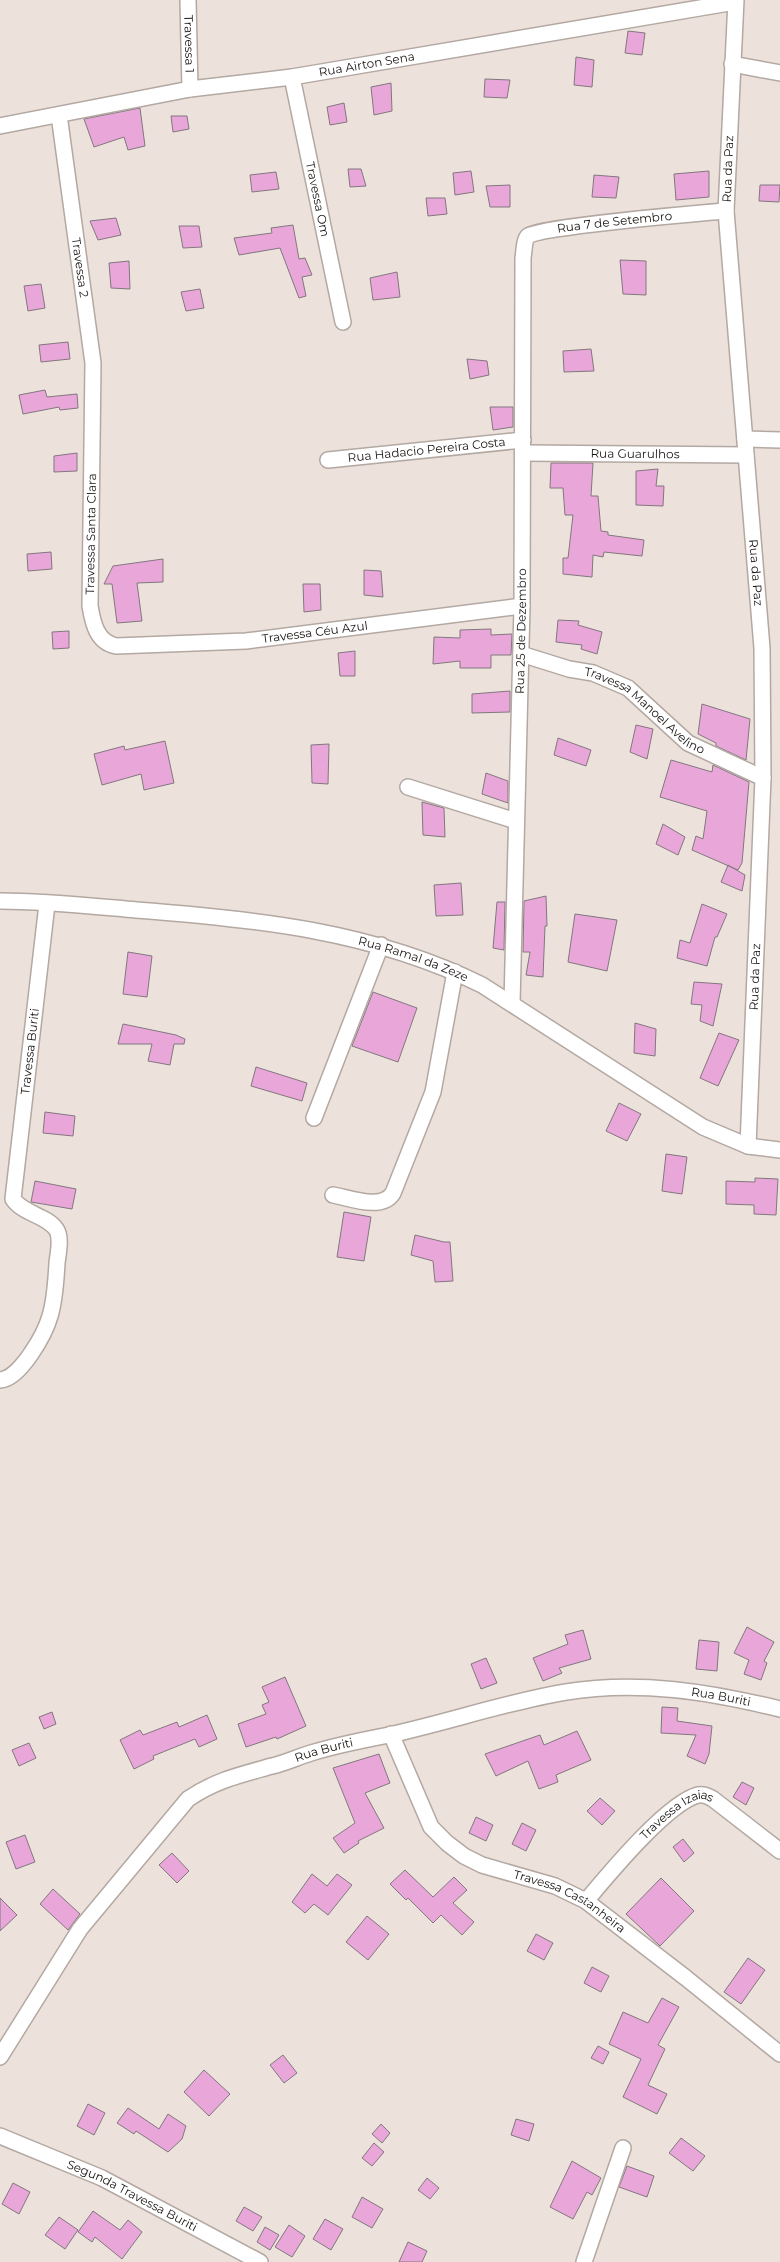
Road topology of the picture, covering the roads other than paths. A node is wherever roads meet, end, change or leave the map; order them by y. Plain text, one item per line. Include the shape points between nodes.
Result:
1 (188, 0) edge
2 (735, 1) edge
3 (732, 64) junction
4 (780, 73) edge
5 (292, 77) junction
6 (190, 89) junction
7 (59, 114) junction
8 (0, 126) edge
9 (726, 211) junction
10 (524, 258) joint
11 (343, 322) dead end
12 (94, 420) joint
13 (745, 439) junction
14 (780, 440) edge
15 (523, 446) junction
16 (746, 455) junction
17 (328, 460) dead end
18 (522, 606) junction
19 (107, 644) joint
20 (521, 654) junction
21 (763, 778) junction
22 (408, 787) dead end
23 (516, 821) junction
24 (0, 901) edge
25 (47, 904) junction
26 (381, 945) junction
27 (455, 972) junction
28 (512, 1003) junction
29 (314, 1118) dead end
30 (748, 1146) junction
31 (780, 1150) edge
32 (333, 1195) dead end
33 (0, 1380) edge
34 (780, 1709) edge
35 (391, 1734) junction
36 (780, 1851) edge
37 (586, 1901) junction
38 (780, 2054) edge
39 (0, 2057) edge
40 (0, 2136) edge
41 (622, 2148) dead end
42 (260, 2262) edge
43 (584, 2262) edge

1 - 6 street, Travessa 1
2 - 3 street, Rua da Paz
2 - 5 street, Rua Airton Sena
3 - 4 street
3 - 9 street, Rua da Paz
5 - 6 street, Rua Airton Sena
5 - 11 street, Travessa Om
6 - 7 street, Rua Airton Sena
7 - 8 street, Rua Airton Sena
7 - 12 street, Travessa 2 via 93,364
9 - 10 street, Rua 7 de Setembro via 535,232 527,238
9 - 13 street, Rua da Paz
10 - 15 street, Rua 25 de Dezembro
12 - 19 street, Travessa Santa Clara via 90,606 93,625
13 - 14 street
13 - 16 street, Rua da Paz
15 - 16 street, Rua Guarulhos
15 - 17 street, Rua Hadacio Pereira Costa
15 - 18 street, Rua 25 de Dezembro
16 - 21 street, Rua da Paz via 762,648
18 - 19 street, Travessa Céu Azul via 246,642
18 - 20 street, Rua 25 de Dezembro
20 - 21 street, Travessa Manoel Avelino via 593,673 628,688 688,742
20 - 23 street, Rua 25 de Dezembro
21 - 30 street, Rua da Paz
22 - 23 street
23 - 28 street, Rua 25 de Dezembro
24 - 25 street, Rua Ramal da Zeze
25 - 26 street, Rua Ramal da Zeze via 264,922
25 - 33 street, Travessa Buriti via 13,1199 21,1208 56,1229 59,1246 50,1316 22,1367
26 - 27 street, Rua Ramal da Zeze
26 - 29 street
27 - 28 street, Rua Ramal da Zeze
27 - 32 street via 433,1092 393,1193 378,1203
28 - 30 street, Rua Ramal da Zeze via 703,1127
30 - 31 street, Rua Ramal da Zeze
34 - 35 street, Rua Buriti via 676,1688 611,1688 518,1702
35 - 37 street, Travessa Castanheira via 426,1817 437,1835 482,1865 555,1886
35 - 39 street, Rua Buriti via 326,1748 235,1775 188,1799 80,1929
36 - 37 street, Travessa Izaias via 713,1799 707,1795 698,1796 661,1820 621,1859
37 - 38 street, Travessa Castanheira
40 - 42 street, Segunda Travessa Buriti via 102,2178
41 - 43 street

